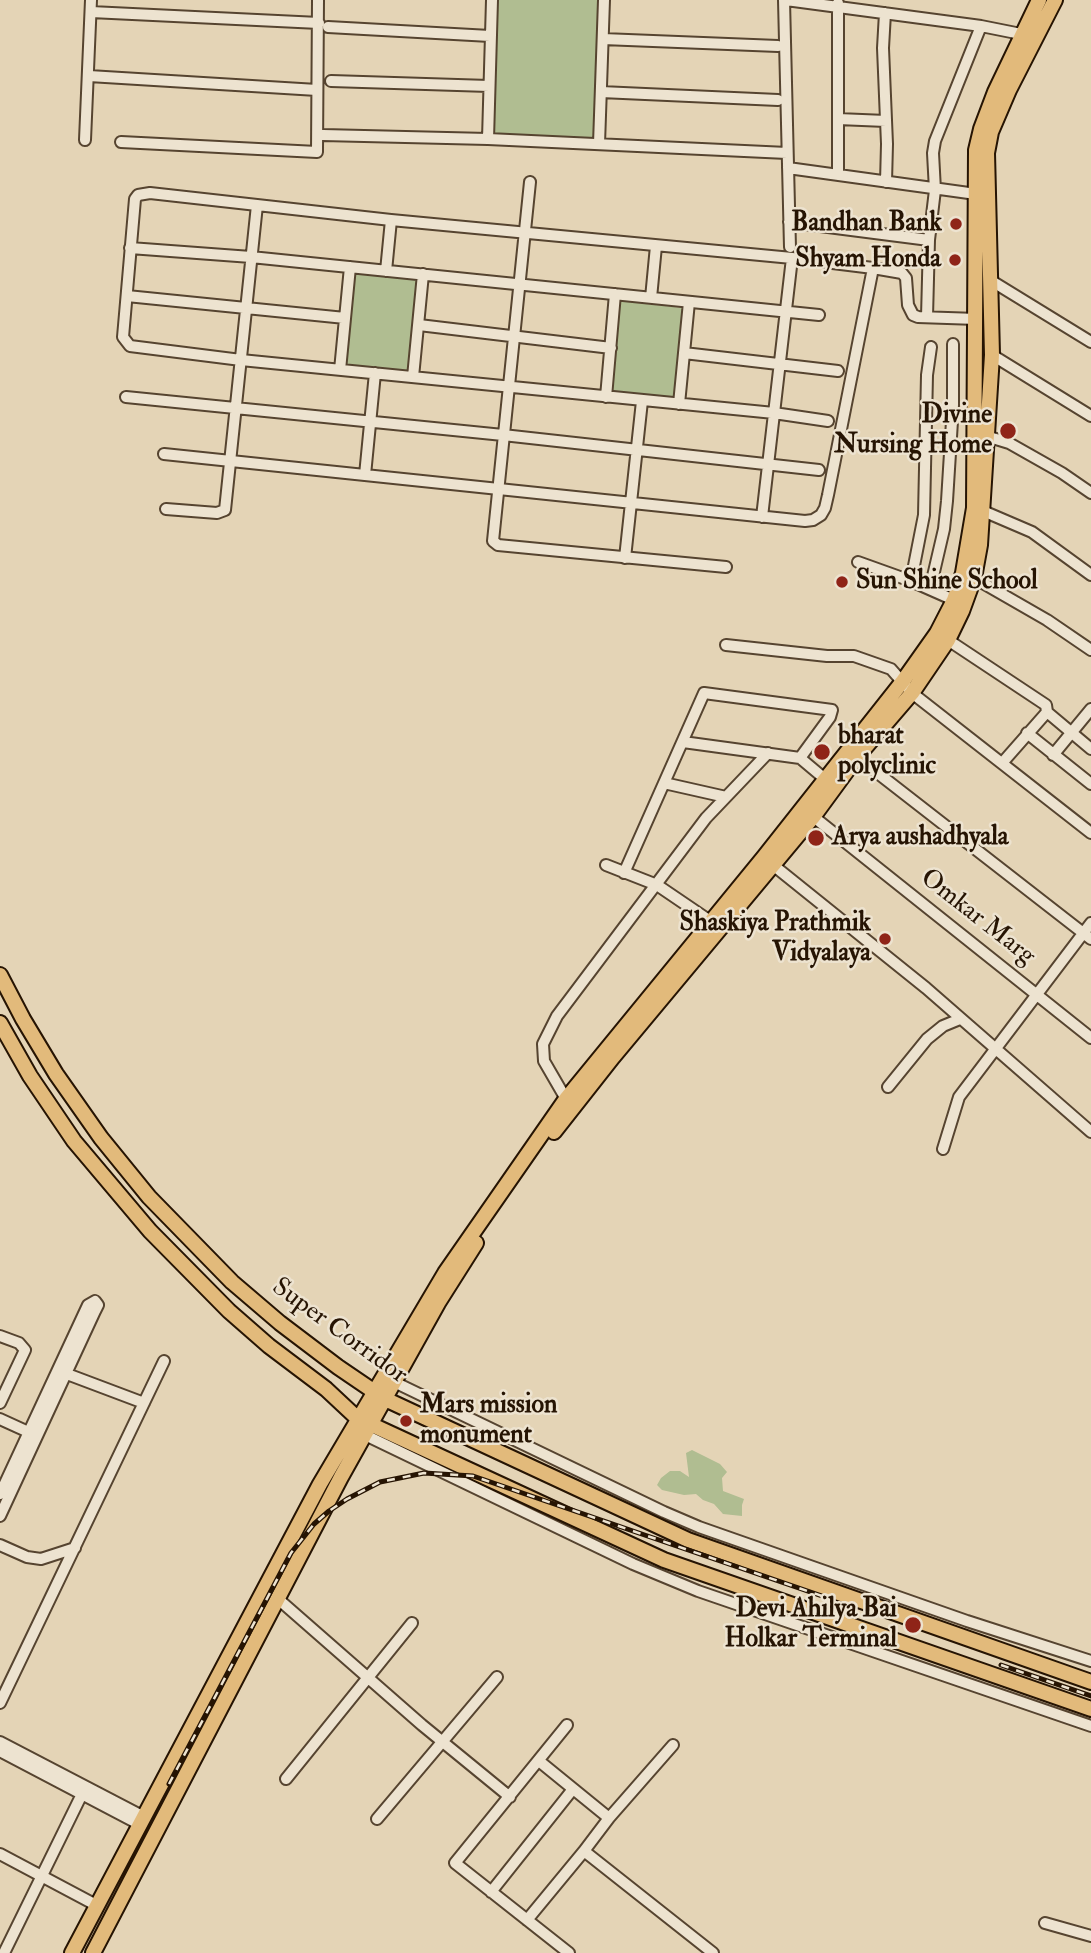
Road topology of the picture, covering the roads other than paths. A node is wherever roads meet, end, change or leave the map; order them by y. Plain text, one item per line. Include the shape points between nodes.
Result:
1 (91, 0) edge
2 (318, 0) edge
3 (492, 0) edge
4 (604, 0) edge
5 (785, 0) edge
6 (1039, 0) edge
7 (1055, 0) edge
8 (838, 3) edge
9 (91, 12) junction
10 (885, 13) junction
11 (324, 25) junction
12 (981, 26) junction
13 (491, 36) junction
14 (1030, 36) junction
15 (603, 39) junction
16 (778, 46) dead end
17 (89, 76) junction
18 (331, 81) dead end
19 (489, 86) junction
20 (317, 90) junction
21 (601, 92) junction
22 (778, 100) dead end
23 (838, 119) junction
24 (886, 121) junction
25 (323, 135) dead end
26 (488, 139) junction
27 (85, 140) dead end
28 (121, 142) dead end
29 (599, 144) junction
30 (787, 153) junction
31 (788, 168) junction
32 (838, 176) junction
33 (530, 182) dead end
34 (886, 182) junction
35 (936, 190) junction
36 (976, 194) junction
37 (257, 205) junction
38 (391, 220) junction
39 (789, 222) junction
40 (524, 232) junction
41 (929, 240) junction
42 (656, 246) junction
43 (130, 248) junction
44 (791, 253) junction
45 (251, 257) junction
46 (350, 267) junction
47 (873, 268) junction
48 (386, 271) junction
49 (424, 274) junction
50 (990, 280) junction
51 (519, 284) junction
52 (615, 294) junction
53 (127, 296) junction
54 (651, 298) junction
55 (689, 302) junction
56 (246, 308) junction
57 (786, 312) junction
58 (818, 315) dead end
59 (927, 317) junction
60 (345, 318) junction
61 (977, 318) junction
62 (419, 325) junction
63 (513, 337) junction
64 (1091, 342) edge
65 (953, 344) dead end
66 (931, 347) dead end
67 (611, 348) junction
68 (684, 353) junction
69 (992, 355) junction
70 (241, 360) junction
71 (779, 364) junction
72 (340, 370) junction
73 (838, 371) dead end
74 (375, 373) junction
75 (414, 377) junction
76 (508, 387) junction
77 (125, 397) dead end
78 (606, 397) junction
79 (642, 401) junction
80 (679, 404) junction
81 (236, 409) junction
82 (774, 413) junction
83 (1091, 416) edge
84 (370, 421) junction
85 (828, 422) dead end
86 (503, 435) junction
87 (986, 436) junction
88 (636, 450) junction
89 (164, 454) dead end
90 (230, 461) junction
91 (767, 466) junction
92 (819, 470) dead end
93 (365, 475) junction
94 (498, 488) junction
95 (1091, 494) edge
96 (630, 502) junction
97 (166, 509) dead end
98 (983, 510) junction
99 (762, 517) junction
100 (625, 558) junction
101 (858, 562) dead end
102 (726, 567) dead end
103 (1091, 575) edge
104 (974, 578) junction
105 (911, 581) junction
106 (930, 589) junction
107 (954, 600) junction
108 (948, 640) junction
109 (726, 645) dead end
110 (1091, 650) edge
111 (908, 687) junction
112 (1091, 709) edge
113 (1046, 712) junction
114 (1027, 733) junction
115 (1070, 733) junction
116 (683, 742) junction
117 (1091, 750) edge
118 (768, 753) junction
119 (1053, 755) junction
120 (858, 757) junction
121 (800, 758) junction
122 (1003, 762) junction
123 (825, 779) junction
124 (664, 783) junction
125 (1091, 784) edge
126 (726, 797) junction
127 (808, 812) junction
128 (1091, 833) edge
129 (606, 865) dead end
130 (773, 865) junction
131 (624, 873) junction
132 (657, 885) junction
133 (710, 921) junction
134 (1091, 923) edge
135 (1087, 936) edge
136 (0, 975) edge
137 (1036, 993) junction
138 (960, 1019) junction
139 (0, 1023) edge
140 (1091, 1038) edge
141 (995, 1050) junction
142 (888, 1087) dead end
143 (566, 1099) junction
144 (1091, 1132) edge
145 (943, 1149) dead end
146 (0, 1336) edge
147 (164, 1361) dead end
148 (66, 1374) junction
149 (388, 1379) junction
150 (379, 1396) junction
151 (0, 1403) edge
152 (144, 1403) junction
153 (0, 1419) edge
154 (361, 1426) junction
155 (33, 1434) junction
156 (0, 1494) edge
157 (322, 1513) junction
158 (0, 1516) edge
159 (303, 1516) junction
160 (0, 1545) edge
161 (75, 1548) junction
162 (278, 1598) junction
163 (412, 1623) dead end
164 (1091, 1661) edge
165 (497, 1677) dead end
166 (369, 1679) junction
167 (1091, 1682) edge
168 (0, 1703) edge
169 (1091, 1709) edge
170 (567, 1725) dead end
171 (1091, 1726) edge
172 (0, 1742) edge
173 (441, 1742) junction
174 (673, 1745) dead end
175 (0, 1751) edge
176 (539, 1761) junction
177 (286, 1779) dead end
178 (573, 1789) junction
179 (82, 1794) junction
180 (510, 1797) junction
181 (609, 1818) junction
182 (377, 1819) dead end
183 (142, 1821) junction
184 (584, 1851) junction
185 (1, 1855) edge
186 (0, 1868) edge
187 (43, 1876) junction
188 (491, 1892) junction
189 (96, 1905) junction
190 (527, 1920) junction
191 (1045, 1923) dead end
192 (1091, 1936) edge
193 (4, 1953) edge
194 (72, 1953) edge
195 (93, 1953) edge
196 (569, 1953) edge
197 (713, 1953) edge

1 - 9 street
2 - 11 street
3 - 13 street
4 - 15 street
5 - 8 street
5 - 30 street
6 - 14 main road
7 - 14 main road
8 - 10 street
8 - 23 street
9 - 11 street
9 - 17 street
10 - 12 street
10 - 24 street
11 - 13 street
11 - 20 street
12 - 14 street
12 - 35 street via 935,141
13 - 19 street
14 - 36 main road via 995,92 981,129
14 - 50 main road via 987,153
15 - 16 street
15 - 21 street
17 - 20 street
17 - 27 street
18 - 19 street
19 - 26 street
20 - 28 street via 317,152
21 - 22 street
21 - 29 street
23 - 24 street
23 - 32 street
24 - 34 street
25 - 26 street
26 - 29 street
29 - 30 street
30 - 31 street
31 - 32 street
31 - 39 street
32 - 34 street
33 - 40 street
34 - 35 street
35 - 36 street
35 - 41 street
36 - 61 main road
37 - 38 street
37 - 43 street via 138,195
37 - 45 street
38 - 40 street
38 - 48 street
39 - 41 street
39 - 44 street
40 - 42 street
40 - 51 street
41 - 59 street
42 - 44 street
42 - 54 street
43 - 45 street
43 - 53 street
44 - 47 street
44 - 57 street
45 - 46 street
45 - 56 street
46 - 48 street
46 - 60 street
47 - 59 street via 902,273 909,287 910,312
47 - 99 street via 825,508 813,520
48 - 49 street
49 - 51 street
49 - 62 street
50 - 64 street
50 - 69 main road
51 - 52 street
51 - 63 street
52 - 54 street
52 - 67 street
53 - 56 street
53 - 70 street via 123,337 130,346
54 - 55 street
55 - 57 street
55 - 68 street
56 - 60 street
56 - 70 street
57 - 58 street
57 - 71 street
59 - 61 street
60 - 72 street
61 - 107 main road via 974,508
62 - 63 street
62 - 75 street
63 - 67 street
63 - 76 street
65 - 106 street via 947,501
66 - 105 street via 924,515
67 - 78 street
68 - 71 street
68 - 80 street
69 - 83 street
69 - 87 main road
70 - 72 street
70 - 81 street
71 - 73 street
71 - 82 street
72 - 74 street
74 - 75 street
74 - 84 street
75 - 76 street
76 - 78 street
76 - 86 street
77 - 81 street
78 - 79 street
79 - 80 street
79 - 88 street
80 - 82 street
81 - 84 street
81 - 90 street
82 - 85 street
82 - 91 street
84 - 86 street
84 - 93 street
86 - 88 street
86 - 94 street
87 - 95 street via 1017,448
87 - 98 main road
88 - 91 street
88 - 96 street
89 - 90 street
90 - 93 street
90 - 97 street via 225,510
91 - 92 street
91 - 99 street
93 - 94 street
94 - 96 street
94 - 100 street via 492,536 498,545
96 - 99 street
96 - 100 street
98 - 103 street via 1032,532
98 - 104 main road
100 - 102 street
101 - 105 street
104 - 108 main road
104 - 110 street
105 - 106 street
106 - 107 street
107 - 111 main road
108 - 111 main road
108 - 113 street via 1046,705
109 - 111 street via 858,657 891,669
111 - 120 main road
111 - 122 street
111 - 123 main road
112 - 115 street
113 - 114 street
113 - 115 street
114 - 119 street
114 - 122 street
115 - 117 street
115 - 119 street
116 - 118 street
116 - 121 street via 704,694 832,710
116 - 124 street
118 - 121 street
118 - 126 street
119 - 125 street
120 - 127 main road
120 - 135 street
121 - 123 street
122 - 128 street
123 - 127 main road
124 - 126 street
124 - 131 street
126 - 132 street
127 - 130 main road
127 - 133 main road
127 - 137 street, Omkar Marg
129 - 131 street
130 - 138 street
130 - 149 main road via 565,1118
131 - 132 street
132 - 133 street
132 - 143 street via 557,1016 543,1044 544,1061
133 - 143 main road
134 - 135 street
135 - 137 street
136 - 150 main road, Super Corridor via 56,1074 149,1197 232,1282
137 - 140 street, Omkar Marg
137 - 141 street
138 - 141 street
138 - 142 street via 927,1039
139 - 154 main road, Super Corridor via 74,1141 142,1223 229,1311 326,1389
141 - 144 street
141 - 145 street via 958,1097
143 - 149 main road via 445,1273
146 - 151 street via 25,1350
147 - 152 street
148 - 152 street
148 - 155 street
148 - 155 street via 95,1301 88,1305
149 - 150 main road
149 - 164 street via 687,1522
150 - 154 main road
150 - 167 main road, Super Corridor via 688,1540
152 - 161 street
153 - 155 street
154 - 157 main road
154 - 159 main road
154 - 169 main road, Super Corridor via 664,1560
154 - 171 street via 633,1564 698,1591
155 - 156 street
155 - 158 street
157 - 159 main road
157 - 162 main road
159 - 183 main road
160 - 161 street via 41,1559
161 - 168 street
162 - 166 street
162 - 195 main road
163 - 166 street
165 - 173 street
166 - 173 street
166 - 177 street
170 - 176 street
172 - 183 street
173 - 180 street
173 - 182 street
174 - 181 street
175 - 179 street
176 - 178 street
176 - 180 street
178 - 181 street
178 - 188 street
179 - 183 street
179 - 187 street
180 - 188 street via 455,1863
181 - 184 street
183 - 189 main road
184 - 190 street
184 - 197 street
185 - 186 street
185 - 187 street
187 - 189 street
187 - 193 street
188 - 190 street
189 - 194 main road
190 - 196 street
191 - 192 street

